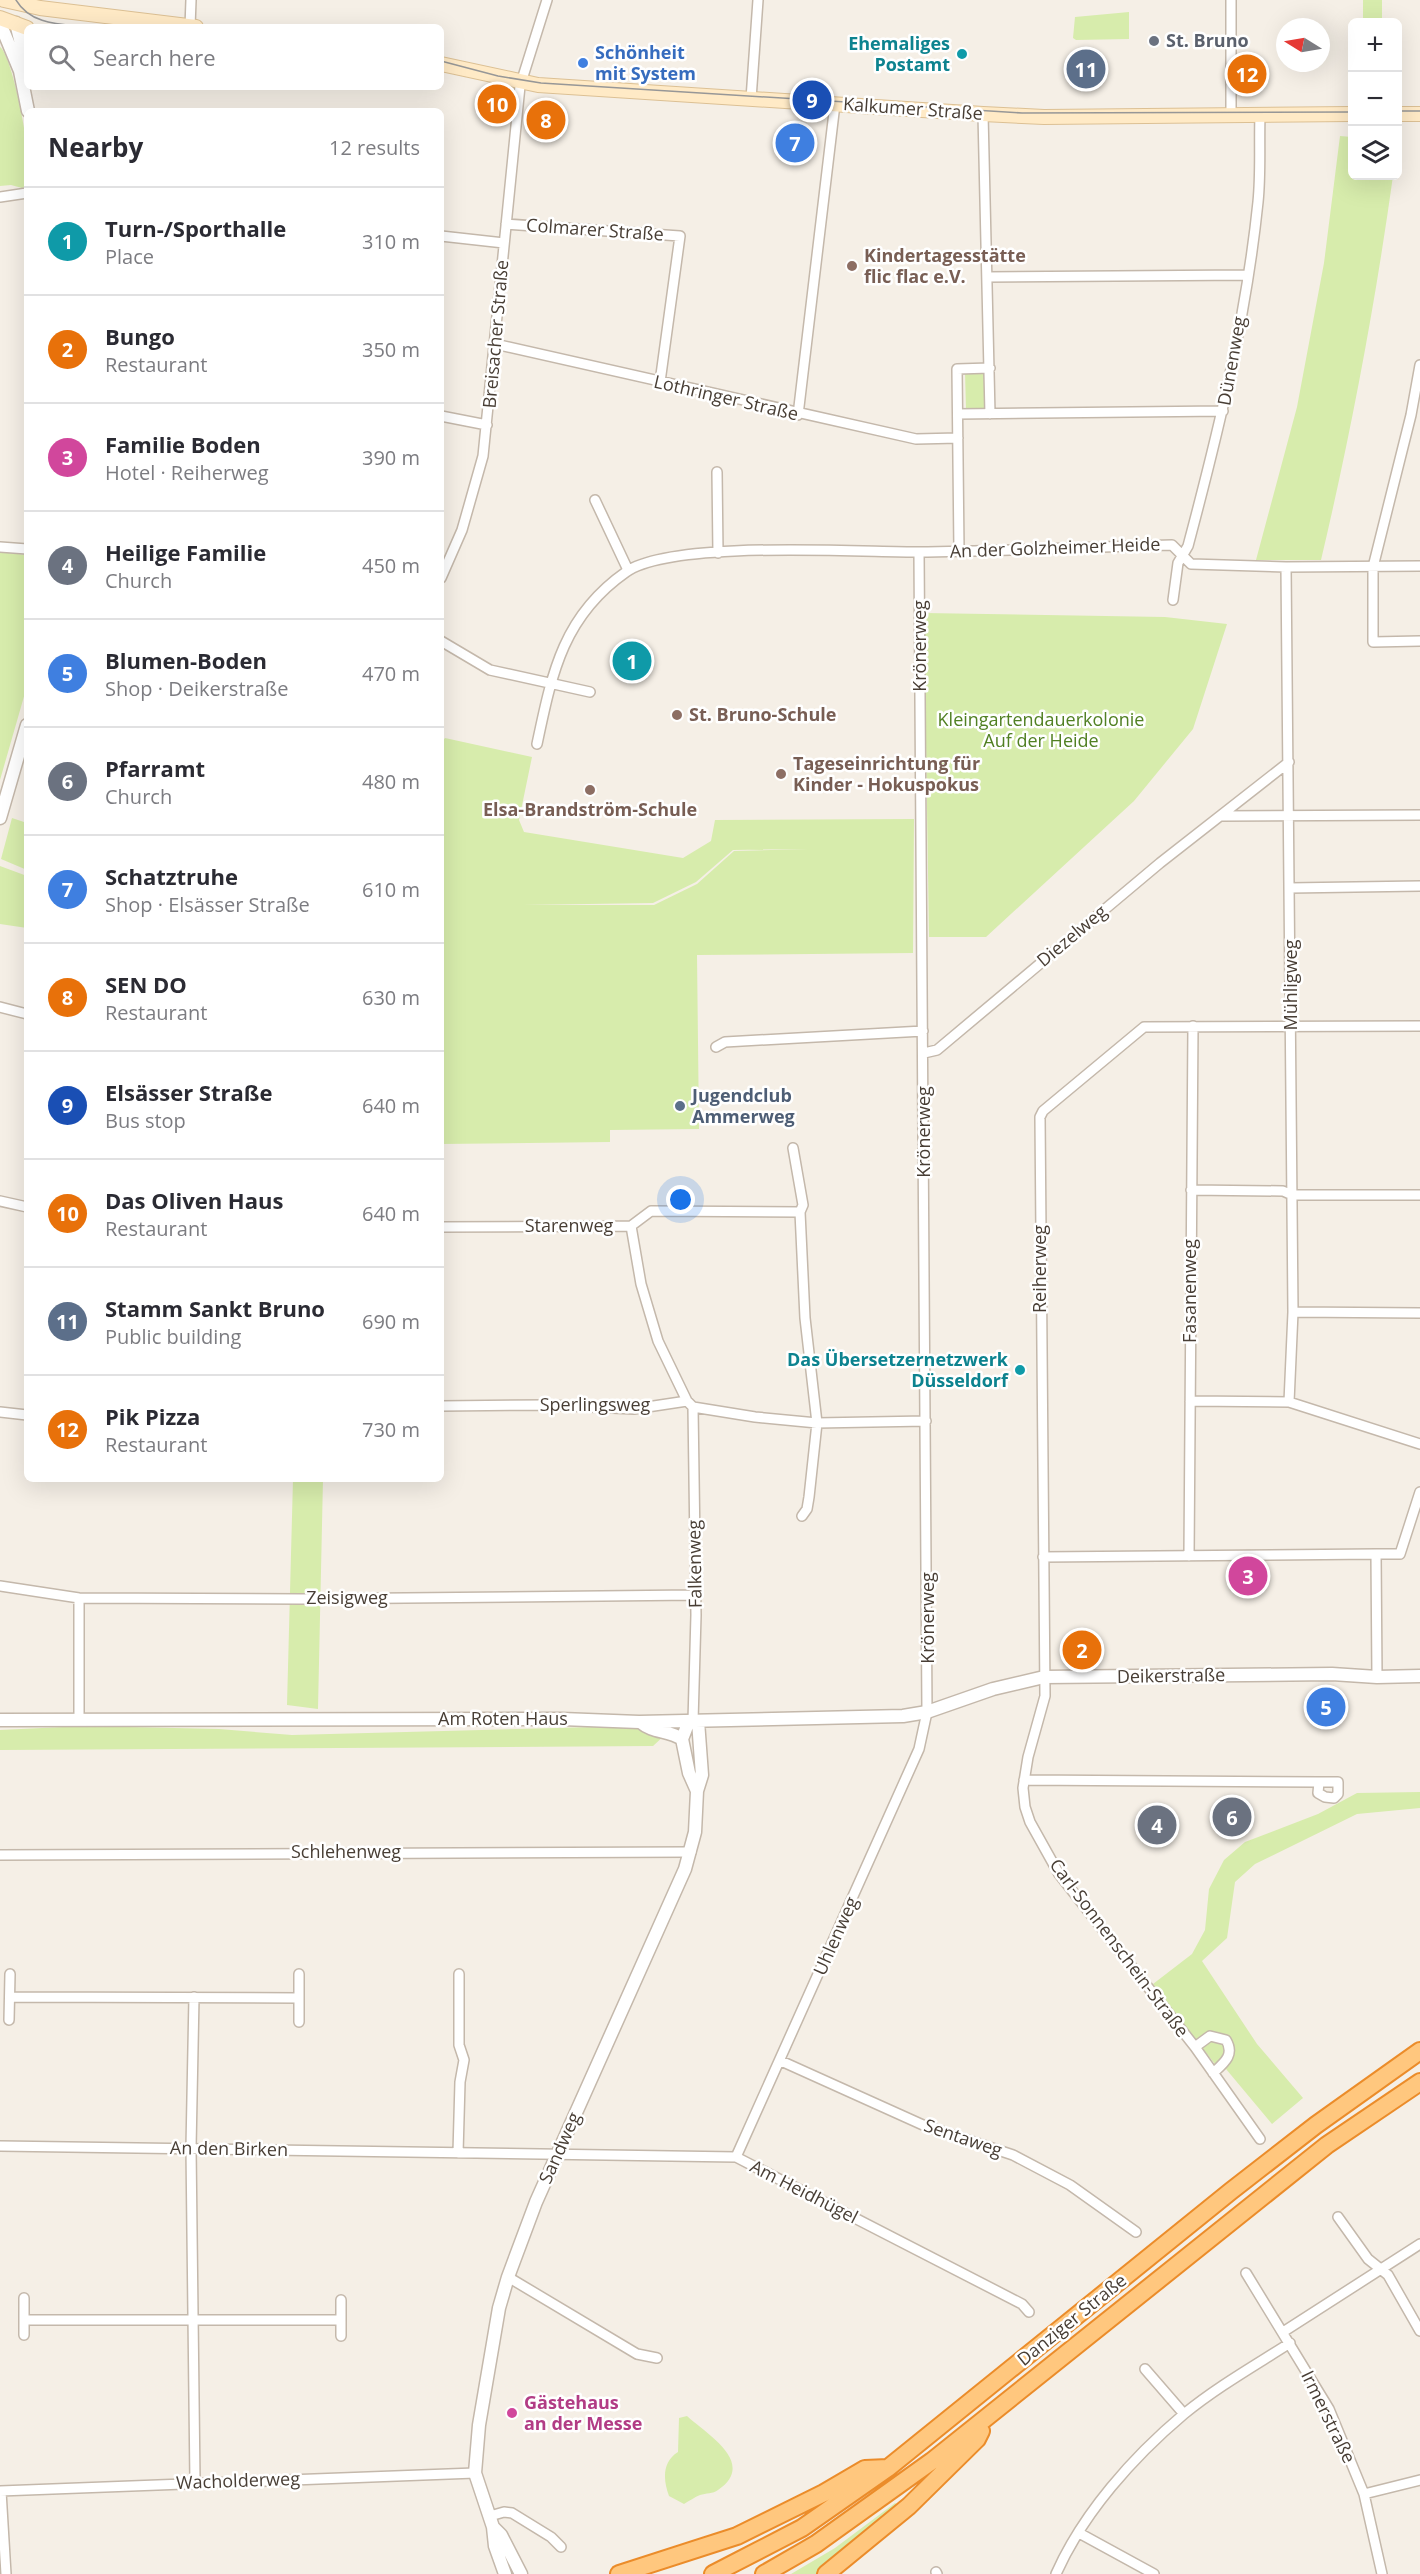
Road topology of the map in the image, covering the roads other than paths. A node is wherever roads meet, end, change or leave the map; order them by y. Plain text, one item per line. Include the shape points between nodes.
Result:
1 (191, 0) edge
2 (547, 0) edge
3 (758, 0) edge
4 (1231, 0) edge
5 (10, 1) edge
6 (0, 13) edge
7 (0, 18) edge
8 (0, 23) edge
9 (165, 24) edge
10 (190, 24) edge
11 (21, 26) edge
12 (24, 39) edge
13 (444, 65) edge
14 (21, 71) junction
15 (521, 83) junction
16 (24, 88) edge
17 (24, 90) edge
18 (752, 99) junction
19 (835, 104) junction
20 (27, 108) edge
21 (983, 114) junction
22 (1348, 114) edge
23 (1402, 114) edge
24 (1420, 114) edge
25 (1231, 115) junction
26 (1260, 115) junction
27 (24, 193) edge
28 (0, 197) edge
29 (506, 224) junction
30 (444, 236) edge
31 (504, 243) junction
32 (1248, 275) junction
33 (987, 277) junction
34 (495, 344) junction
35 (1420, 365) edge
36 (990, 368) junction
37 (660, 382) junction
38 (1223, 411) junction
39 (798, 414) junction
40 (958, 414) junction
41 (990, 414) junction
42 (1415, 415) edge
43 (444, 417) edge
44 (487, 424) junction
45 (958, 438) junction
46 (717, 472) dead end
47 (595, 500) dead end
48 (0, 547) edge
49 (24, 549) edge
50 (959, 551) junction
51 (919, 552) junction
52 (718, 553) junction
53 (1183, 556) junction
54 (1420, 566) edge
55 (1286, 567) junction
56 (1373, 567) junction
57 (628, 570) junction
58 (444, 571) edge
59 (1173, 600) dead end
60 (1420, 641) edge
61 (444, 643) edge
62 (550, 684) junction
63 (590, 692) dead end
64 (24, 741) edge
65 (537, 744) dead end
66 (1289, 762) junction
67 (1420, 815) edge
68 (1221, 816) junction
69 (1290, 817) junction
70 (0, 818) edge
71 (1420, 886) edge
72 (1290, 888) junction
73 (0, 1007) edge
74 (24, 1013) edge
75 (1193, 1026) junction
76 (1420, 1026) edge
77 (1291, 1027) junction
78 (923, 1031) junction
79 (716, 1047) dead end
80 (924, 1053) junction
81 (793, 1148) dead end
82 (1191, 1190) junction
83 (1292, 1195) junction
84 (1420, 1195) edge
85 (0, 1201) edge
86 (24, 1206) edge
87 (800, 1212) junction
88 (631, 1226) junction
89 (444, 1227) edge
90 (1293, 1312) junction
91 (1420, 1313) edge
92 (1190, 1401) junction
93 (1289, 1402) junction
94 (690, 1404) junction
95 (444, 1406) edge
96 (0, 1412) edge
97 (24, 1415) edge
98 (926, 1420) junction
99 (817, 1423) junction
100 (1420, 1444) edge
101 (1420, 1492) edge
102 (802, 1515) dead end
103 (1376, 1554) junction
104 (1189, 1556) junction
105 (1043, 1557) junction
106 (0, 1587) edge
107 (695, 1595) junction
108 (79, 1598) junction
109 (1420, 1676) edge
110 (1044, 1677) junction
111 (1377, 1677) junction
112 (927, 1712) junction
113 (0, 1720) edge
114 (79, 1720) junction
115 (693, 1721) junction
116 (639, 1722) junction
117 (682, 1739) junction
118 (1024, 1780) junction
119 (1319, 1782) dead end
120 (697, 1791) junction
121 (691, 1852) junction
122 (0, 1855) edge
123 (10, 1974) dead end
124 (299, 1974) dead end
125 (459, 1974) dead end
126 (10, 1996) junction
127 (194, 1997) junction
128 (298, 1998) junction
129 (9, 2020) dead end
130 (298, 2022) dead end
131 (1195, 2047) junction
132 (1415, 2053) edge
133 (781, 2061) junction
134 (1213, 2073) junction
135 (1420, 2082) edge
136 (1260, 2139) dead end
137 (0, 2146) edge
138 (190, 2148) junction
139 (458, 2153) junction
140 (556, 2155) junction
141 (736, 2157) junction
142 (1338, 2217) dead end
143 (1136, 2232) dead end
144 (1420, 2244) edge
145 (1380, 2269) junction
146 (1246, 2272) dead end
147 (508, 2277) junction
148 (24, 2298) dead end
149 (341, 2300) dead end
150 (1029, 2312) dead end
151 (24, 2320) junction
152 (194, 2320) junction
153 (341, 2320) junction
154 (1420, 2331) edge
155 (1283, 2332) junction
156 (24, 2335) dead end
157 (341, 2336) dead end
158 (1290, 2343) junction
159 (657, 2358) dead end
160 (1145, 2370) dead end
161 (1184, 2414) junction
162 (990, 2416) junction
163 (888, 2469) junction
164 (475, 2473) junction
165 (1420, 2480) edge
166 (195, 2482) junction
167 (1, 2491) edge
168 (1364, 2494) junction
169 (491, 2522) junction
170 (1079, 2533) junction
171 (561, 2547) dead end
172 (6, 2574) edge
173 (505, 2574) edge
174 (522, 2574) edge
175 (620, 2574) edge
176 (713, 2574) edge
177 (764, 2574) edge
178 (826, 2574) edge
179 (1056, 2574) edge
180 (1154, 2574) edge
181 (1382, 2574) edge

1 - 10 street
2 - 15 street, Breisacher Straße
3 - 18 street
4 - 25 street
5 - 6 main road
5 - 9 main road
5 - 11 main road
7 - 11 main road
8 - 14 street
11 - 12 street
12 - 14 street
13 - 15 main road, Kalkumer Straße
14 - 16 street
15 - 18 main road, Kalkumer Straße
15 - 29 street, Breisacher Straße
17 - 20 street
18 - 19 main road, Kalkumer Straße
19 - 21 main road, Kalkumer Straße
19 - 39 street
21 - 25 main road, Kalkumer Straße
21 - 33 street
22 - 26 main road, Kalkumer Straße
23 - 24 main road
25 - 26 main road, Kalkumer Straße
26 - 32 street, Dünenweg via 1258,200
27 - 28 street
29 - 31 street, Breisacher Straße
29 - 37 street, Colmarer Straße via 680,236
30 - 31 street
31 - 34 street, Breisacher Straße
32 - 33 street
32 - 38 street, Dünenweg
33 - 36 street
34 - 37 street, Lothringer Straße
34 - 44 street, Breisacher Straße
35 - 42 street
36 - 40 street via 957,369
36 - 41 street
37 - 39 street, Lothringer Straße
38 - 41 street
38 - 53 street, Dünenweg
39 - 45 street, Lothringer Straße via 916,439
40 - 41 street
40 - 45 street
42 - 56 street
43 - 44 street
44 - 58 street, Breisacher Straße via 472,498
45 - 50 street
46 - 52 street
47 - 57 street
48 - 49 street
50 - 51 street, An der Golzheimer Heide
50 - 53 street, An der Golzheimer Heide via 1172,545
51 - 52 street, An der Golzheimer Heide
51 - 78 street, Krönerweg
52 - 57 street, An der Golzheimer Heide via 666,557
53 - 55 street, An der Golzheimer Heide via 1191,564
53 - 59 street, Dünenweg via 1178,563
54 - 56 street, An der Golzheimer Heide
55 - 56 street, An der Golzheimer Heide
55 - 66 street, Mühligweg
56 - 60 street via 1373,642
57 - 62 street, An der Golzheimer Heide via 586,606
61 - 62 street via 490,670
62 - 63 street
62 - 65 street, An der Golzheimer Heide
64 - 70 street
66 - 68 street, Diezelweg
66 - 69 street, Mühligweg
67 - 69 street
68 - 69 street
68 - 80 street, Diezelweg via 937,1050
69 - 72 street, Mühligweg
71 - 72 street
72 - 77 street, Mühligweg
73 - 74 street
75 - 77 street
75 - 82 street, Fasanenweg
75 - 105 street, Reiherweg via 1142,1028 1043,1111 1040,1118
76 - 77 street
77 - 83 street, Mühligweg
78 - 79 street via 724,1042
78 - 80 street, Krönerweg
80 - 98 street, Krönerweg
81 - 87 street via 803,1205
82 - 83 street via 1282,1191
82 - 92 street, Fasanenweg
83 - 84 street
83 - 90 street, Mühligweg
85 - 86 street
87 - 88 street, Starenweg via 651,1211
87 - 99 street via 805,1318
88 - 89 street, Starenweg
88 - 94 street, Falkenweg via 641,1284 658,1341
90 - 91 street
90 - 93 street, Mühligweg
92 - 93 street
92 - 104 street, Fasanenweg
93 - 100 street
94 - 95 street, Sperlingsweg via 634,1409
94 - 99 street, Sperlingsweg via 755,1417
94 - 107 street, Falkenweg
96 - 97 street
98 - 99 street, Sperlingsweg
98 - 112 street, Krönerweg
99 - 102 street via 809,1497
101 - 103 street via 1400,1554
103 - 104 street
103 - 111 street
104 - 105 street
105 - 110 street, Reiherweg
106 - 108 street, Zeisigweg
107 - 108 street, Zeisigweg
107 - 115 street, Falkenweg
108 - 114 street
109 - 111 street, Deikerstraße
110 - 111 street, Deikerstraße
110 - 112 street, Deikerstraße via 993,1689
110 - 118 street, Carl-Sonnenschein-Straße via 1045,1696
112 - 115 street, Am Roten Haus via 903,1716
112 - 133 street, Uhlenweg via 919,1749
113 - 114 street, Am Roten Haus
114 - 116 street, Am Roten Haus
115 - 116 street, Am Roten Haus
115 - 117 street
115 - 120 street, Sandweg via 702,1775
116 - 117 street via 648,1729 673,1733
117 - 120 street, Sandweg
118 - 119 street
118 - 131 street, Carl-Sonnenschein-Straße via 1027,1815 1059,1874
120 - 121 street, Sandweg
121 - 122 street, Schlehenweg
121 - 140 street, Sandweg
123 - 126 street
124 - 128 street
125 - 139 street via 459,2045 464,2060
126 - 127 street
126 - 129 street
127 - 128 street
127 - 138 street
128 - 130 street
131 - 134 street, Carl-Sonnenschein-Straße
131 - 134 street, Carl-Sonnenschein-Straße via 1210,2036 1226,2040 1230,2052
132 - 163 highway, Danziger Straße via 1231,2191
133 - 141 street, Uhlenweg
133 - 143 street, Sentaweg via 923,2125 1013,2155 1070,2185
134 - 136 street, Carl-Sonnenschein-Straße
135 - 162 highway, Danziger Straße via 1327,2145
137 - 138 street, An den Birken
138 - 139 street, An den Birken
138 - 152 street
139 - 140 street, An den Birken
140 - 141 street, Am Heidhügel
140 - 147 street, Sandweg
141 - 150 street, Am Heidhügel via 1022,2304
142 - 145 street via 1368,2259
144 - 145 street
145 - 154 street via 1388,2275
145 - 155 street
146 - 155 street, Irmerstraße
147 - 159 street via 637,2354
147 - 164 street, Sandweg via 487,2368
148 - 151 street
149 - 153 street
151 - 152 street
151 - 156 street
152 - 153 street
152 - 166 street
153 - 157 street
155 - 158 street, Irmerstraße
158 - 161 street
158 - 168 street, Irmerstraße via 1329,2409
160 - 161 street
161 - 170 street via 1127,2470
162 - 177 highway, Danziger Straße via 851,2520
162 - 178 highway via 977,2439 933,2483
163 - 175 highway via 865,2469 737,2536
163 - 176 highway, Danziger Straße via 802,2528
164 - 166 street, Wacholderweg
164 - 169 street, Sandweg
165 - 168 street
166 - 167 street, Wacholderweg
167 - 172 street
168 - 181 street, Irmerstraße
169 - 171 street via 504,2512 512,2513
169 - 173 street, Sandweg
169 - 174 street, Sandweg
170 - 179 street
170 - 180 street

